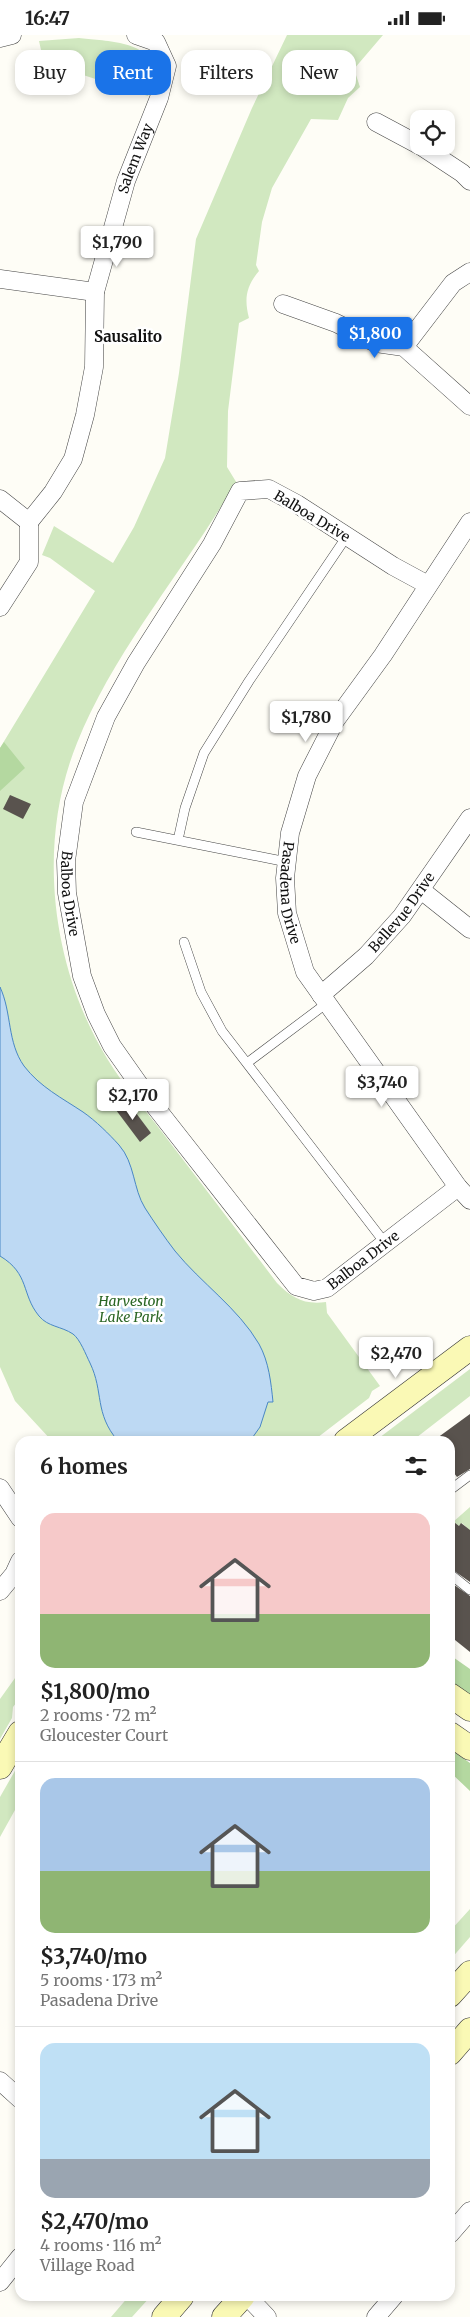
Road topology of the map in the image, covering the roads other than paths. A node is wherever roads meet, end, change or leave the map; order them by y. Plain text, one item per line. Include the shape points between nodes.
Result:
1 (12, 35) edge
2 (136, 35) edge
3 (0, 39) edge
4 (376, 122) dead end
5 (410, 140) edge
6 (435, 155) edge
7 (470, 181) edge
8 (470, 271) edge
9 (0, 279) edge
10 (94, 292) junction
11 (283, 304) dead end
12 (404, 347) junction
13 (470, 406) edge
14 (0, 499) edge
15 (29, 521) junction
16 (470, 522) edge
17 (347, 537) junction
18 (428, 585) junction
19 (0, 607) edge
20 (470, 817) edge
21 (136, 832) dead end
22 (178, 840) junction
23 (287, 862) junction
24 (421, 889) junction
25 (470, 929) edge
26 (184, 942) dead end
27 (324, 999) junction
28 (247, 1063) junction
29 (458, 1187) junction
30 (470, 1200) edge
31 (385, 1243) junction
32 (470, 1348) edge
33 (353, 1436) edge
34 (470, 1475) edge
35 (455, 1486) edge
36 (0, 1488) edge
37 (15, 1510) edge
38 (15, 1572) edge
39 (455, 1578) edge
40 (470, 1590) edge
41 (0, 1591) edge
42 (455, 1698) edge
43 (470, 1709) edge
44 (455, 1738) edge
45 (15, 1742) edge
46 (470, 1748) edge
47 (0, 1767) edge
48 (470, 1973) edge
49 (455, 1990) edge
50 (470, 2030) edge
51 (455, 2047) edge
52 (0, 2081) edge
53 (15, 2094) edge
54 (470, 2211) edge
55 (455, 2228) edge
56 (15, 2263) edge
57 (0, 2281) edge
58 (178, 2301) edge
59 (240, 2301) edge
60 (250, 2301) edge
61 (390, 2301) edge
62 (164, 2317) edge
63 (224, 2317) edge
64 (267, 2317) edge
65 (376, 2317) edge

1 - 3 street
2 - 10 street, Salem Way via 156,42 167,66 159,98 126,181
4 - 5 street
6 - 7 street
8 - 12 street via 453,283
9 - 10 street
10 - 15 street, Salem Way via 94,367 73,459
11 - 12 street via 336,323 376,343
12 - 13 street
14 - 15 street
15 - 19 street via 29,562
16 - 18 street, Pasadena Drive
17 - 18 street, Balboa Drive
17 - 22 lane via 204,753 190,789
17 - 31 street, Balboa Drive via 269,489 240,491 212,544 136,663 106,717 74,802 66,861 67,893 82,975 112,1046 150,1100 296,1286 314,1291 327,1288
18 - 23 street, Pasadena Drive via 335,721 308,776 290,833
20 - 24 street, Bellevue Drive
21 - 22 lane
22 - 23 lane
23 - 27 street, Pasadena Drive via 287,913 305,972
24 - 25 street
24 - 27 street, Bellevue Drive via 402,917
26 - 28 lane via 208,1008
27 - 28 lane
27 - 29 street, Pasadena Drive
28 - 31 lane
29 - 30 street, Pasadena Drive
29 - 31 street, Balboa Drive
32 - 33 street
34 - 35 lane
36 - 37 street
38 - 41 street
39 - 40 lane
42 - 43 street
44 - 46 street
45 - 47 street
48 - 49 street
50 - 51 street
52 - 53 street
54 - 55 street
56 - 57 street
58 - 62 street
59 - 63 street
60 - 64 street
61 - 65 street

